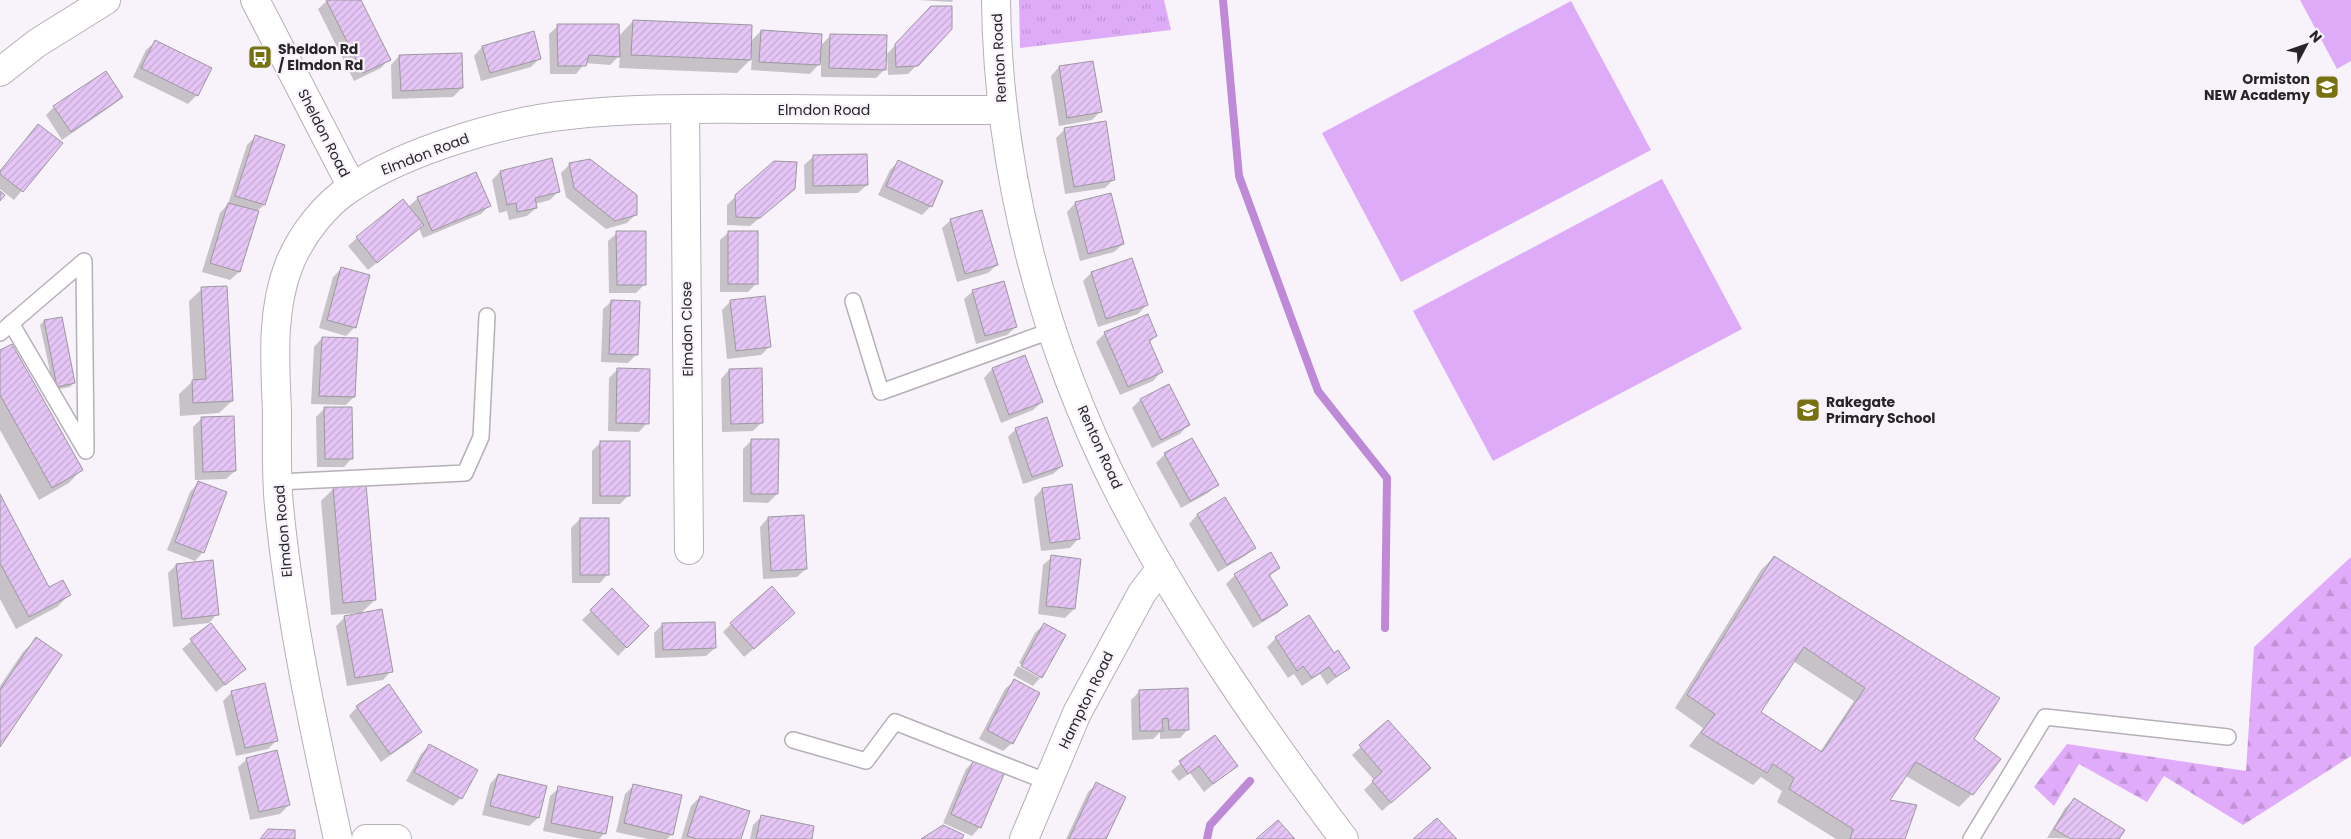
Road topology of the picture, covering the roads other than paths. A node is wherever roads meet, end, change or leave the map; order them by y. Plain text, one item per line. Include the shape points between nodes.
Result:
1 (255, 0) edge
2 (996, 0) edge
3 (88, 4) edge
4 (0, 72) edge
5 (684, 109) junction
6 (1002, 110) junction
7 (352, 187) junction
8 (853, 301) dead end
9 (487, 316) dead end
10 (5, 328) edge
11 (1053, 330) junction
12 (278, 482) junction
13 (689, 550) dead end
14 (1161, 568) junction
15 (2228, 736) dead end
16 (793, 740) dead end
17 (1048, 782) junction
18 (338, 839) edge
19 (366, 839) edge
20 (397, 839) edge
21 (1024, 839) edge
22 (1344, 839) edge
23 (1971, 839) edge

1 - 7 street, Sheldon Road
2 - 6 street, Renton Road
3 - 4 street
5 - 6 street, Elmdon Road
5 - 7 street, Elmdon Road via 619,110 527,122 425,151
5 - 13 street, Elmdon Close
6 - 11 street, Renton Road via 1030,257
7 - 12 street, Elmdon Road via 333,201 308,231 290,261 280,292 275,344
8 - 11 lane via 881,392
9 - 12 lane via 481,437 465,473
10 - 10 lane via 84,261 86,451 16,332
11 - 14 street, Renton Road via 1083,412 1121,495
12 - 18 street, Elmdon Road via 289,596
14 - 17 street, Hampton Road via 1142,593 1077,713
14 - 22 street, Renton Road via 1287,763
15 - 23 lane via 2045,717
16 - 17 lane via 866,761 895,722
17 - 21 street, Hampton Road
19 - 20 street

